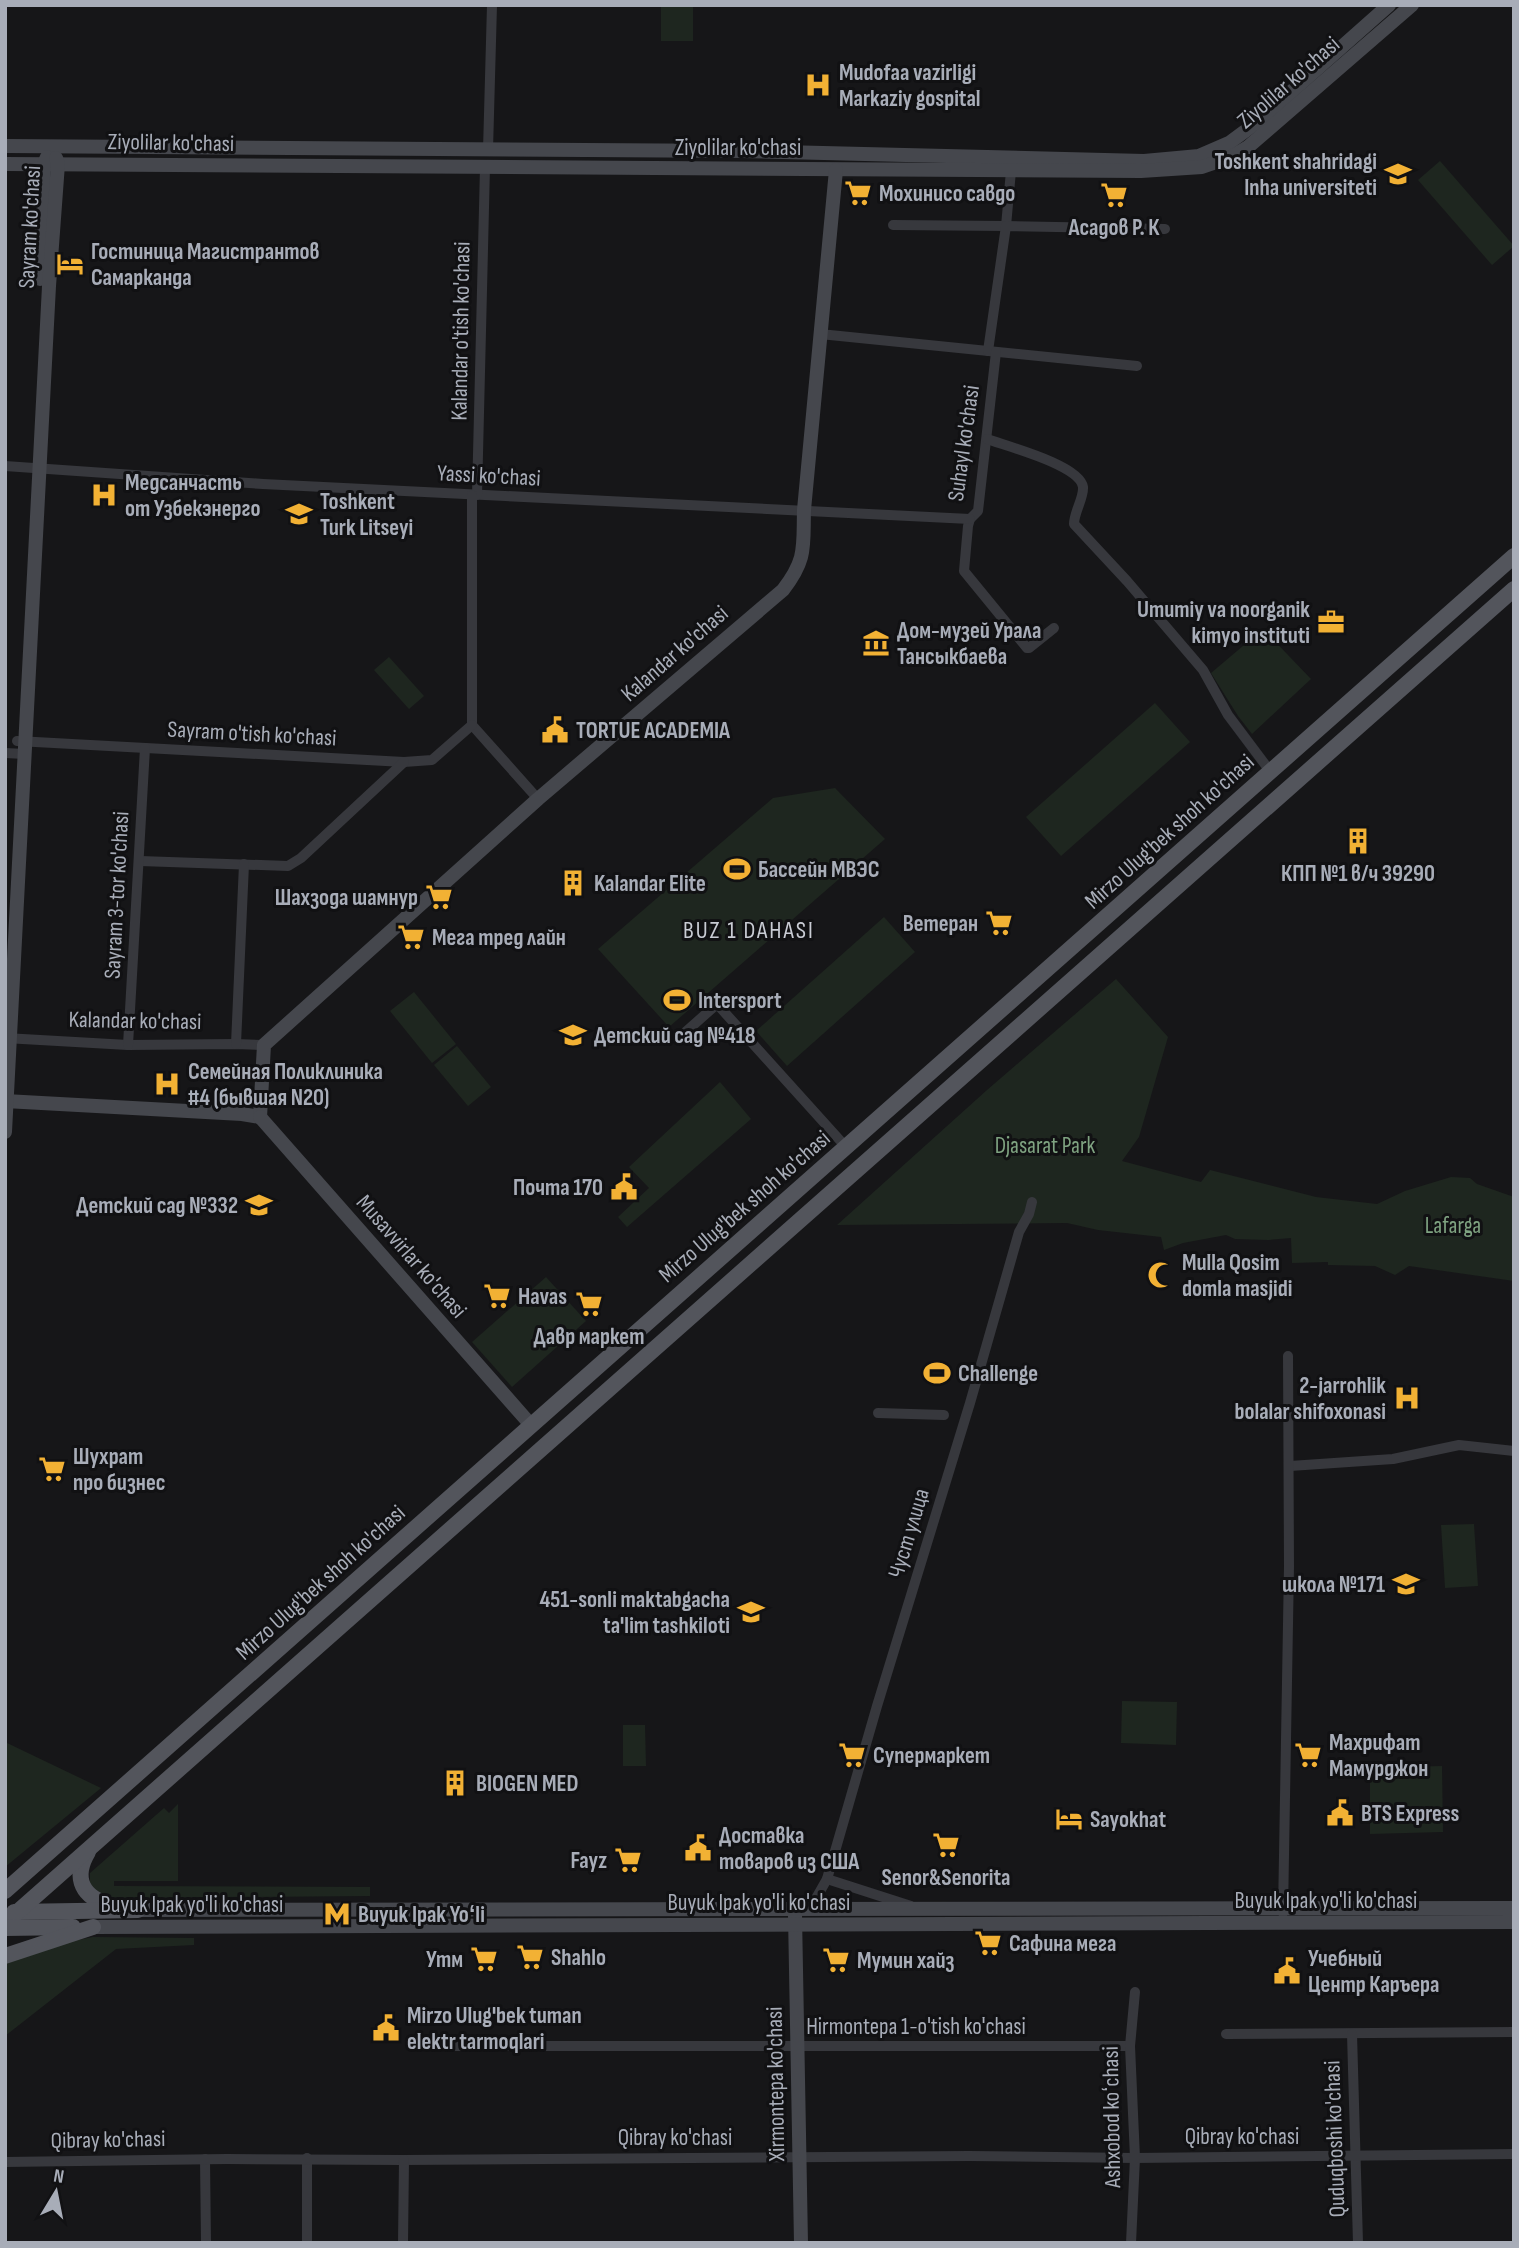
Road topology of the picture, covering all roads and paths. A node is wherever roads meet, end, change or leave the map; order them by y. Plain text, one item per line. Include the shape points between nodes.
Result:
1 (492, 5) edge
2 (1389, 5) edge
3 (1412, 5) edge
4 (5, 146) edge
5 (52, 146) junction
6 (291, 147) junction
7 (488, 150) junction
8 (564, 151) junction
9 (836, 153) junction
10 (5, 164) edge
11 (51, 164) junction
12 (976, 164) junction
13 (291, 166) junction
14 (485, 167) junction
15 (564, 168) junction
16 (836, 170) junction
17 (1011, 171) junction
18 (893, 225) dead end
19 (1006, 226) junction
20 (1165, 229) dead end
21 (820, 334) junction
22 (992, 351) junction
23 (1137, 366) dead end
24 (987, 439) junction
25 (5, 467) edge
26 (35, 469) junction
27 (474, 495) junction
28 (804, 510) junction
29 (970, 519) junction
30 (1514, 556) edge
31 (1514, 589) edge
32 (1054, 628) dead end
33 (472, 725) junction
34 (18, 748) edge
35 (145, 748) junction
36 (1291, 753) junction
37 (404, 762) junction
38 (1270, 771) junction
39 (1307, 772) junction
40 (538, 799) junction
41 (140, 861) junction
42 (244, 864) junction
43 (5, 967) edge
44 (681, 1036) dead end
45 (8, 1038) edge
46 (236, 1044) junction
47 (128, 1045) junction
48 (264, 1045) junction
49 (6, 1101) edge
50 (260, 1117) junction
51 (5, 1132) edge
52 (846, 1147) junction
53 (1032, 1202) dead end
54 (1288, 1356) dead end
55 (586, 1377) junction
56 (601, 1396) junction
57 (878, 1413) dead end
58 (944, 1415) dead end
59 (531, 1425) junction
60 (1514, 1451) edge
61 (1290, 1466) junction
62 (161, 1753) junction
63 (92, 1846) junction
64 (5, 1877) edge
65 (827, 1879) junction
66 (5, 1891) edge
67 (1514, 1908) edge
68 (792, 1909) junction
69 (810, 1909) junction
70 (917, 1909) junction
71 (138, 1910) junction
72 (337, 1910) junction
73 (9, 1915) edge
74 (1283, 1915) junction
75 (1514, 1922) edge
76 (795, 1924) junction
77 (333, 1926) junction
78 (93, 1927) junction
79 (5, 1928) edge
80 (5, 1956) edge
81 (1135, 1992) dead end
82 (1514, 2032) edge
83 (1226, 2034) dead end
84 (1352, 2034) junction
85 (410, 2043) dead end
86 (1130, 2046) junction
87 (797, 2047) junction
88 (1514, 2154) edge
89 (1356, 2156) junction
90 (799, 2157) junction
91 (307, 2158) junction
92 (1135, 2158) junction
93 (202, 2159) junction
94 (404, 2160) junction
95 (5, 2162) edge
96 (206, 2243) edge
97 (307, 2243) edge
98 (403, 2243) edge
99 (801, 2243) edge
100 (1131, 2243) edge
101 (1358, 2243) edge

1 - 7 street
2 - 12 main road, Ziyolilar ko'chasi via 1256,123 1207,154
3 - 17 main road, Ziyolilar ko'chasi via 1264,134 1221,162 1175,170
4 - 5 main road, Ziyolilar ko'chasi
5 - 6 main road, Ziyolilar ko'chasi
5 - 11 main road, Sayram ko'chasi
6 - 7 main road, Ziyolilar ko'chasi
6 - 13 main road
7 - 8 main road, Ziyolilar ko'chasi
8 - 9 main road, Ziyolilar ko'chasi
8 - 15 main road
9 - 12 main road, Ziyolilar ko'chasi
9 - 16 street, Kalandar ko'chasi
10 - 11 main road, Ziyolilar ko'chasi
11 - 13 main road, Ziyolilar ko'chasi
11 - 26 main road, Sayram ko'chasi via 40,299
12 - 16 main road, Ziyolilar ko'chasi
12 - 17 main road, Ziyolilar ko'chasi
13 - 14 main road, Ziyolilar ko'chasi
14 - 15 main road, Ziyolilar ko'chasi
14 - 27 street, Kalandar o'tish ko'chasi
15 - 16 main road, Ziyolilar ko'chasi
16 - 21 main road, Kalandar ko'chasi
17 - 19 street, Suhayl ko'chasi
18 - 19 street
19 - 20 street
19 - 22 street, Suhayl ko'chasi
21 - 22 street
21 - 28 main road, Kalandar ko'chasi
22 - 23 street
22 - 24 street, Suhayl ko'chasi
24 - 29 street, Suhayl ko'chasi via 978,511
24 - 38 street via 1065,467 1081,483 1074,524 1203,670 1227,715
25 - 26 street, Yassi ko'chasi
26 - 27 street, Yassi ko'chasi
26 - 34 main road, Sayram ko'chasi
27 - 28 street, Yassi ko'chasi
27 - 33 street, Kalandar o'tish ko'chasi
28 - 29 street, Yassi ko'chasi
28 - 40 main road, Kalandar ko'chasi via 802,559 783,590
29 - 32 street, Suhayl ko'chasi via 964,564 970,579 1027,648
30 - 36 main road, Mirzo Ulug'bek shoh ko'chasi
31 - 39 main road, Mirzo Ulug'bek shoh ko'chasi
33 - 37 street, Sayram o'tish ko'chasi via 432,760
33 - 40 street
34 - 35 street, Sayram o'tish ko'chasi
34 - 43 main road, Sayram ko'chasi
34 - 45 main road, Sayram ko'chasi
35 - 37 street, Sayram o'tish ko'chasi
35 - 41 street, Sayram 3-tor ko'chasi
36 - 38 main road, Mirzo Ulug'bek shoh ko'chasi
36 - 39 main road
37 - 42 street via 296,861 283,866
38 - 52 main road, Mirzo Ulug'bek shoh ko'chasi
39 - 56 main road, Mirzo Ulug'bek shoh ko'chasi
40 - 48 main road, Kalandar ko'chasi
41 - 42 street
41 - 47 street, Sayram 3-tor ko'chasi
42 - 46 street
44 - 52 street via 717,1004
45 - 47 street, Kalandar ko'chasi
45 - 49 main road, Sayram ko'chasi
46 - 47 street, Kalandar ko'chasi
46 - 48 street, Kalandar ko'chasi
48 - 50 main road
49 - 50 main road
49 - 51 main road, Sayram ko'chasi
50 - 59 main road, Musavvirlar ko'chasi
52 - 55 main road, Mirzo Ulug'bek shoh ko'chasi
53 - 65 street, Чуст улица via 1018,1232
54 - 61 street
55 - 56 main road
55 - 59 main road, Mirzo Ulug'bek shoh ko'chasi
56 - 63 main road, Mirzo Ulug'bek shoh ko'chasi
57 - 58 street
59 - 62 main road, Mirzo Ulug'bek shoh ko'chasi
60 - 61 street via 1459,1445 1394,1459
61 - 74 street
62 - 64 main road
62 - 66 main road, Mirzo Ulug'bek shoh ko'chasi
63 - 71 main road via 81,1870 84,1889 100,1902
63 - 73 main road, Mirzo Ulug'bek shoh ko'chasi
65 - 69 street, Чуст улица
65 - 70 street
67 - 74 main road, Buyuk Ipak yo'li ko'chasi
68 - 69 main road, Buyuk Ipak yo'li ko'chasi
68 - 72 main road, Buyuk Ipak yo'li ko'chasi
68 - 76 main road, Xirmontepa ko'chasi
69 - 70 main road, Buyuk Ipak yo'li ko'chasi
69 - 76 main road
70 - 74 main road, Buyuk Ipak yo'li ko'chasi
71 - 72 main road, Buyuk Ipak yo'li ko'chasi
71 - 73 main road, Buyuk Ipak yo'li ko'chasi
72 - 77 main road via 328,1916
74 - 75 main road, Buyuk Ipak yo'li ko'chasi
74 - 76 main road, Buyuk Ipak yo'li ko'chasi
76 - 77 main road, Buyuk Ipak yo'li ko'chasi
76 - 87 main road, Xirmontepa ko'chasi
77 - 78 main road, Buyuk Ipak yo'li ko'chasi
78 - 79 main road, Buyuk Ipak yo'li ko'chasi
78 - 80 main road
81 - 86 street, Ashxobod koʻchasi
82 - 84 street
83 - 84 street
84 - 89 street, Quduqboshi ko'chasi
85 - 87 street, Hirmontepa 1-o'tish ko'chasi
86 - 87 street, Hirmontepa 1-o'tish ko'chasi
86 - 92 street, Ashxobod koʻchasi
87 - 90 main road, Xirmontepa ko'chasi
88 - 89 street, Qibray ko'chasi
89 - 92 street, Qibray ko'chasi
89 - 101 street, Quduqboshi ko'chasi
90 - 92 street, Qibray ko'chasi
90 - 94 street, Qibray ko'chasi
90 - 99 main road, Xirmontepa ko'chasi
91 - 93 street, Qibray ko'chasi
91 - 94 street, Qibray ko'chasi
91 - 97 street
92 - 100 street, Ashxobod koʻchasi
93 - 95 street, Qibray ko'chasi
93 - 96 street
94 - 98 street

